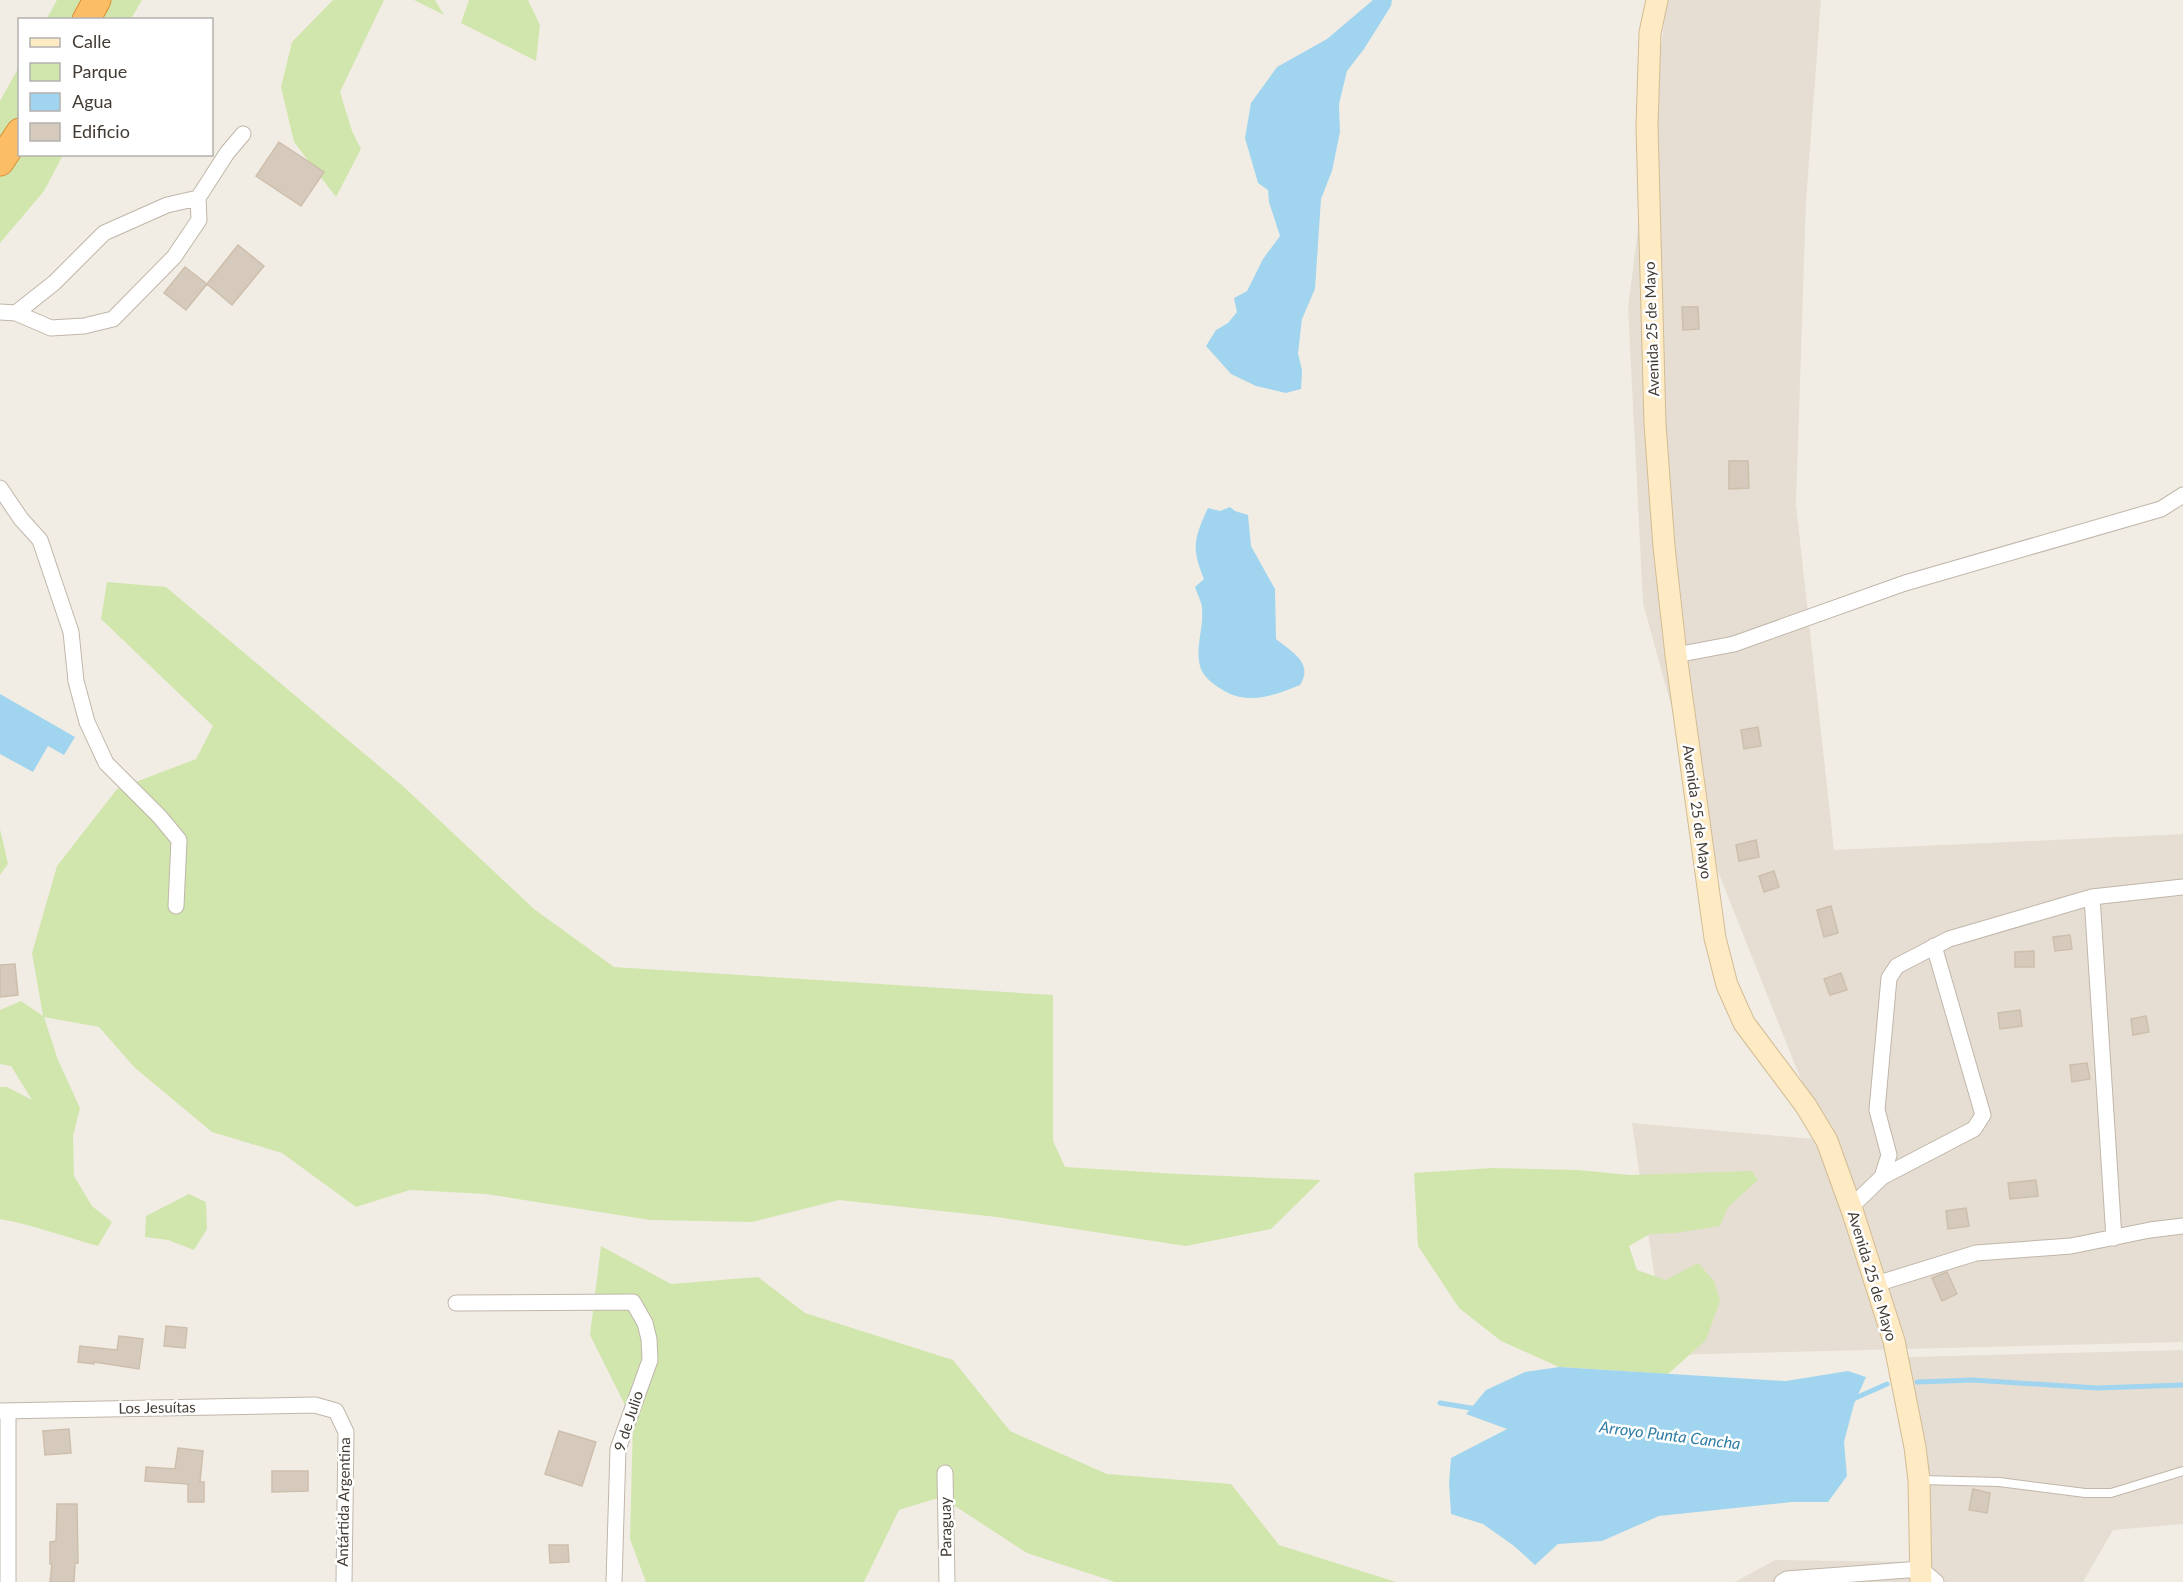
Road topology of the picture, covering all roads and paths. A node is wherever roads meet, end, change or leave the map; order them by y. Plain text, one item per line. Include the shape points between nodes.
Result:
1 (97, 0) edge
2 (1657, 0) edge
3 (87, 18) edge
4 (243, 134) dead end
5 (18, 135) edge
6 (0, 162) edge
7 (198, 198) junction
8 (0, 312) edge
9 (16, 314) junction
10 (0, 488) edge
11 (2183, 495) edge
12 (1676, 655) junction
13 (2183, 887) edge
14 (2092, 897) junction
15 (176, 906) dead end
16 (1934, 946) junction
17 (1881, 1177) junction
18 (1851, 1207) junction
19 (2183, 1226) edge
20 (2114, 1238) junction
21 (1875, 1284) junction
22 (456, 1303) dead end
23 (315, 1404) joint
24 (4, 1411) edge
25 (2183, 1472) edge
26 (945, 1473) dead end
27 (1919, 1480) junction
28 (1926, 1578) edge
29 (8, 1582) edge
30 (344, 1582) edge
31 (614, 1582) edge
32 (947, 1582) edge
33 (1782, 1582) edge

1 - 3 highway
2 - 12 main road, Avenida 25 de Mayo via 1650,33 1647,126 1654,390 1664,547
4 - 7 street
5 - 6 highway
7 - 9 street via 167,205 104,233
7 - 9 street via 199,220 174,257 113,320 51,328
8 - 9 street
10 - 15 street via 40,540 71,632 76,681 87,722 106,763 179,840
11 - 12 street via 2161,509 1905,583 1734,644
12 - 18 main road, Avenida 25 de Mayo via 1715,938 1727,986 1744,1023 1827,1141
13 - 14 street
14 - 16 street
14 - 20 street
16 - 17 street via 1898,966 1888,978 1876,1110 1889,1155
16 - 17 street via 1983,1114 1974,1129
17 - 18 street
18 - 21 main road, Avenida 25 de Mayo
19 - 20 street
20 - 21 street via 2071,1246 1976,1253
21 - 27 main road, Avenida 25 de Mayo via 1893,1341
22 - 31 street, 9 de Julio via 633,1302 645,1323 650,1360 618,1449
23 - 24 street, Los Jesuítas
23 - 30 street, Antártida Argentina via 336,1411 346,1432
24 - 29 street
25 - 27 lane via 2111,1493 1999,1482
26 - 32 street, Paraguay
27 - 28 main road, Avenida 25 de Mayo
28 - 33 street

